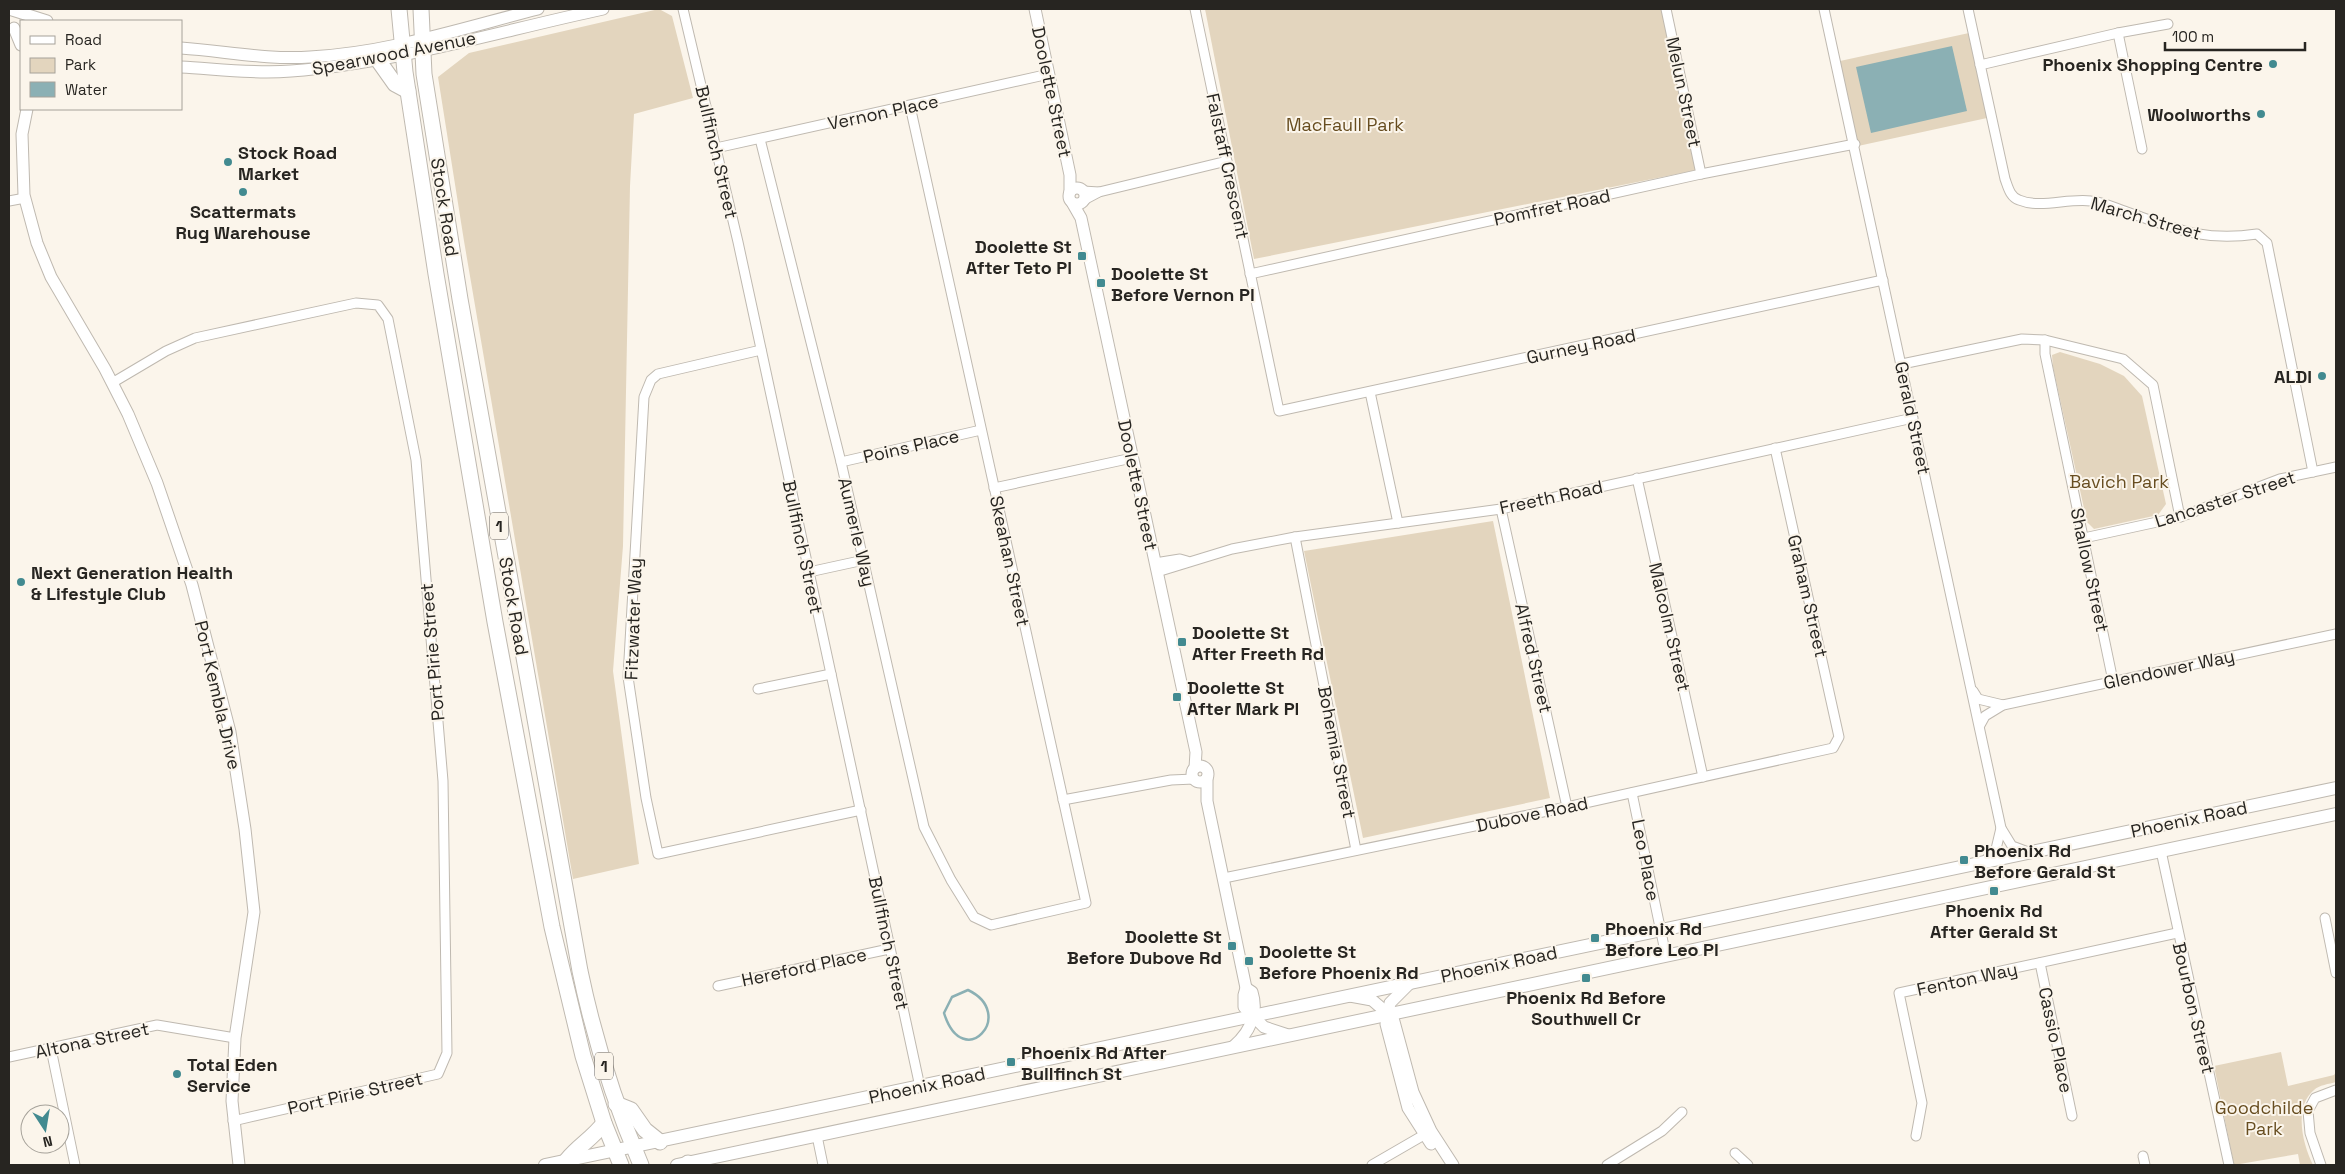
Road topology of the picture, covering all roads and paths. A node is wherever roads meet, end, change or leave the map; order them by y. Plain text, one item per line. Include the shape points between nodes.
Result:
1 (9, 9) edge
2 (399, 9) edge
3 (421, 9) edge
4 (538, 9) edge
5 (603, 9) edge
6 (683, 9) edge
7 (1035, 9) edge
8 (1195, 9) edge
9 (1666, 9) edge
10 (1824, 9) edge
11 (1968, 9) edge
12 (44, 20) edge
13 (2168, 24) dead end
14 (15, 28) edge
15 (2118, 33) junction
16 (20, 42) edge
17 (422, 45) junction
18 (182, 48) edge
19 (402, 49) junction
20 (378, 60) junction
21 (1980, 65) junction
22 (182, 67) edge
23 (1049, 74) junction
24 (408, 92) junction
25 (910, 106) junction
26 (27, 110) edge
27 (760, 139) junction
28 (1855, 144) junction
29 (716, 148) junction
30 (2142, 149) dead end
31 (1226, 161) junction
32 (1701, 174) junction
33 (1079, 196) junction
34 (25, 198) junction
35 (9, 201) edge
36 (1250, 274) junction
37 (1883, 280) junction
38 (2045, 340) junction
39 (760, 350) junction
40 (1902, 364) junction
41 (112, 382) junction
42 (1370, 392) junction
43 (1278, 412) joint
44 (1913, 418) junction
45 (981, 430) junction
46 (1775, 448) junction
47 (1132, 458) junction
48 (841, 462) junction
49 (2336, 467) edge
50 (2313, 472) junction
51 (1637, 478) junction
52 (994, 488) junction
53 (1501, 509) junction
54 (2180, 517) junction
55 (1398, 523) junction
56 (1295, 537) junction
57 (2084, 538) junction
58 (864, 560) junction
59 (1156, 567) junction
60 (809, 572) junction
61 (2336, 634) edge
62 (831, 674) junction
63 (2113, 681) junction
64 (758, 689) dead end
65 (1972, 690) junction
66 (2003, 705) junction
67 (1980, 725) junction
68 (1836, 743) joint
69 (1199, 774) junction
70 (1703, 777) junction
71 (2336, 788) edge
72 (1632, 793) junction
73 (1063, 800) junction
74 (1567, 807) junction
75 (860, 810) junction
76 (2336, 814) edge
77 (2001, 828) junction
78 (1356, 850) junction
79 (2161, 851) junction
80 (2028, 852) junction
81 (1985, 861) junction
82 (1224, 878) junction
83 (974, 918) joint
84 (2325, 918) dead end
85 (1660, 930) junction
86 (2177, 933) junction
87 (889, 949) junction
88 (1666, 956) junction
89 (2040, 963) junction
90 (2336, 973) edge
91 (1409, 984) junction
92 (718, 986) dead end
93 (1348, 996) junction
94 (1386, 1014) junction
95 (1252, 1017) junction
96 (1288, 1036) junction
97 (235, 1038) junction
98 (1233, 1047) junction
99 (51, 1049) junction
100 (9, 1058) edge
101 (920, 1087) junction
102 (2336, 1090) edge
103 (616, 1104) junction
104 (1682, 1112) dead end
105 (2072, 1116) dead end
106 (233, 1121) junction
107 (604, 1124) junction
108 (1428, 1132) junction
109 (816, 1136) junction
110 (1916, 1136) dead end
111 (660, 1142) junction
112 (633, 1147) junction
113 (614, 1150) junction
114 (1735, 1153) dead end
115 (567, 1160) junction
116 (683, 1164) edge
117 (75, 1165) edge
118 (239, 1165) edge
119 (545, 1165) edge
120 (621, 1165) edge
121 (641, 1165) edge
122 (823, 1165) edge
123 (1372, 1165) edge
124 (1444, 1165) edge
125 (1453, 1165) edge
126 (1607, 1165) edge
127 (1748, 1165) edge
128 (2229, 1165) edge
129 (2321, 1165) edge

1 - 12 street
2 - 19 highway, Stock Road / 1
3 - 17 highway, Stock Road / 1
4 - 17 street, Spearwood Avenue
5 - 17 street, Spearwood Avenue
6 - 29 street, Bullfinch Street
7 - 23 street, Doolette Street
8 - 31 street, Falstaff Crescent
9 - 32 street, Melun Street
10 - 28 street, Gerald Street
11 - 21 street, March Street
13 - 15 street
14 - 16 street
15 - 21 street
15 - 30 street
17 - 19 street, Spearwood Avenue
17 - 103 highway, Stock Road / 1 via 460,299 580,972 592,1027
18 - 19 street, Spearwood Avenue via 269,58
19 - 20 street, Spearwood Avenue
19 - 24 highway, Stock Road / 1
20 - 22 street, Spearwood Avenue via 276,72
20 - 24 highway via 394,84
21 - 50 street, March Street via 2005,179 2016,200 2030,204 2072,199 2092,201 2197,235 2218,238 2257,234 2267,243
23 - 25 street, Vernon Place
23 - 33 street, Doolette Street via 1070,174
24 - 107 highway, Stock Road / 1 via 495,622 547,898 573,1019
25 - 27 street, Vernon Place
25 - 45 street, Skeahan Street
26 - 34 street, Port Kembla Drive via 22,134
27 - 29 street, Vernon Place
27 - 48 street, Aumerle Way
28 - 32 street, Pomfret Road
28 - 37 street, Gerald Street
29 - 39 street, Bullfinch Street
31 - 33 street
31 - 36 street, Falstaff Crescent
32 - 36 street, Pomfret Road
33 - 47 street, Doolette Street
34 - 35 street
34 - 41 street, Port Kembla Drive via 37,243 51,277
36 - 43 street, Falstaff Crescent
37 - 40 street, Gerald Street
37 - 42 street, Gurney Road
38 - 40 street via 2022,339
38 - 54 street via 2123,359 2153,385
38 - 57 street, Shallow Street
39 - 60 street, Bullfinch Street
39 - 75 street, Fitzwater Way via 658,374 651,380 644,397 628,677 658,854
40 - 44 street, Gerald Street
41 - 97 street, Port Kembla Drive via 143,447 181,548 230,732 254,912
41 - 106 street, Port Pirie Street via 195,338 356,303 378,305 388,318 416,460 443,781 447,1053 438,1074
42 - 43 street, Gurney Road
42 - 55 street
44 - 46 street, Freeth Road
44 - 65 street, Gerald Street
45 - 48 street, Poins Place
45 - 52 street, Skeahan Street
46 - 51 street, Freeth Road
46 - 68 street, Graham Street via 1839,738
47 - 52 street
47 - 59 street, Doolette Street
48 - 58 street, Aumerle Way
49 - 50 street, Lancaster Street
50 - 54 street, Lancaster Street via 2280,479
51 - 53 street, Freeth Road
51 - 70 street, Malcolm Street
52 - 73 street, Skeahan Street
53 - 55 street, Freeth Road
53 - 74 street, Alfred Street
54 - 57 street, Lancaster Street
55 - 56 street, Freeth Road
56 - 59 street, Freeth Road via 1187,561 1180,559
56 - 78 street, Bohemia Street
57 - 63 street, Shallow Street
58 - 60 street
58 - 83 street, Aumerle Way via 924,827
59 - 69 street, Doolette Street
60 - 62 street, Bullfinch Street
61 - 63 street, Glendower Way
62 - 64 street
62 - 75 street, Bullfinch Street
63 - 66 street, Glendower Way
65 - 66 street, Glendower Way via 1978,699
65 - 67 street, Gerald Street
66 - 67 street, Glendower Way via 1985,716
67 - 77 street, Gerald Street
68 - 70 street, Dubove Road via 1833,748
69 - 73 street
69 - 82 street, Doolette Street
70 - 72 street, Dubove Road
71 - 80 main road, Phoenix Road
72 - 74 street, Dubove Road
72 - 85 street, Leo Place
73 - 83 street, Skeahan Street via 1086,903 991,925
74 - 78 street, Dubove Road
75 - 87 street, Bullfinch Street
76 - 79 main road, Phoenix Road
77 - 80 street, Gerald Street via 2012,846
77 - 81 street, Gerald Street via 1996,849
78 - 82 street, Dubove Road
79 - 86 street, Bourbon Street
79 - 88 main road, Phoenix Road
80 - 81 main road, Phoenix Road
81 - 85 main road, Phoenix Road
82 - 95 street, Doolette Street via 1246,988 1244,1007
84 - 90 street
85 - 88 street, Leo Place
85 - 91 main road, Phoenix Road
86 - 89 street, Fenton Way
86 - 128 street, Bourbon Street
87 - 92 street, Hereford Place
87 - 101 street, Bullfinch Street
88 - 94 main road, Phoenix Road
89 - 105 street, Cassio Place
89 - 110 street, Fenton Way via 1899,993 1922,1103
91 - 93 main road, Phoenix Road
91 - 94 street via 1390,1003
93 - 94 street via 1372,1000
93 - 95 main road, Phoenix Road
94 - 96 main road, Phoenix Road
94 - 108 street via 1396,1024 1413,1092
95 - 96 street via 1264,1027
95 - 98 street via 1249,1030
95 - 101 main road, Phoenix Road
96 - 98 main road, Phoenix Road
97 - 99 street, Altona Street via 157,1026
97 - 106 street, Port Kembla Drive
98 - 109 main road, Phoenix Road
99 - 100 street, Altona Street
99 - 117 street
101 - 111 main road, Phoenix Road
102 - 129 street via 2315,1098 2308,1111 2310,1133
103 - 111 highway via 631,1110 645,1130
103 - 112 highway, Stock Road / 1
104 - 126 street via 1662,1131
106 - 118 street, Port Kembla Drive
107 - 113 highway, Stock Road / 1
107 - 115 highway
108 - 123 street
108 - 124 street
108 - 125 street
109 - 116 main road, Phoenix Road
109 - 122 street
111 - 112 main road, Phoenix Road
112 - 113 main road, Phoenix Road
112 - 121 highway, Stock Road / 1
113 - 115 main road, Phoenix Road
113 - 120 highway, Stock Road / 1
114 - 127 street
115 - 119 main road, Phoenix Road

